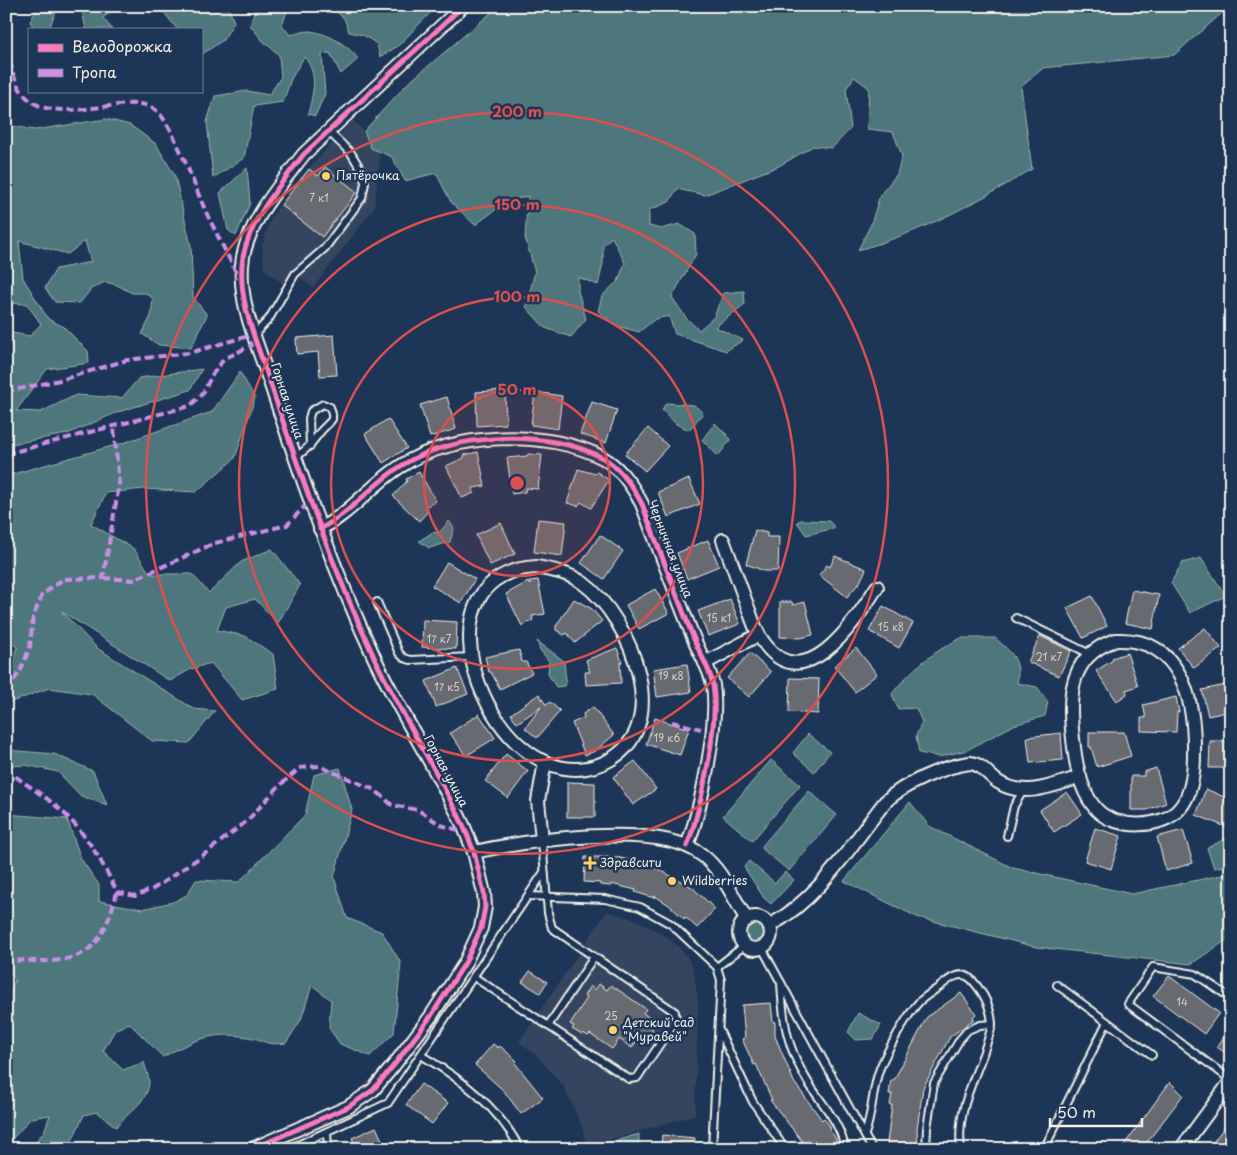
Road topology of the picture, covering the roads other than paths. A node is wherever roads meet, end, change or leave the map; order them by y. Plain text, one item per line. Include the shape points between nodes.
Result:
1 (463, 6) edge
2 (327, 130) junction
3 (255, 334) junction
4 (310, 446) junction
5 (295, 457) junction
6 (320, 529) junction
7 (722, 540) dead end
8 (877, 586) dead end
9 (378, 602) dead end
10 (1016, 618) dead end
11 (758, 635) junction
12 (1090, 654) junction
13 (470, 657) junction
14 (706, 663) junction
15 (545, 762) junction
16 (1080, 777) junction
17 (1023, 791) junction
18 (1007, 836) dead end
19 (542, 839) junction
20 (687, 846) junction
21 (474, 852) junction
22 (544, 872) junction
23 (528, 896) junction
24 (546, 897) junction
25 (747, 920) junction
26 (769, 926) junction
27 (745, 945) junction
28 (762, 948) junction
29 (594, 957) junction
30 (717, 967) junction
31 (474, 977) junction
32 (780, 980) junction
33 (1057, 985) dead end
34 (1231, 998) edge
35 (1107, 1022) junction
36 (992, 1024) junction
37 (548, 1026) junction
38 (719, 1029) junction
39 (421, 1055) junction
40 (1152, 1055) dead end
41 (1231, 1080) edge
42 (327, 1132) junction
43 (865, 1134) junction
44 (252, 1149) edge
45 (289, 1149) edge
46 (328, 1149) edge
47 (520, 1149) edge
48 (712, 1149) edge
49 (785, 1149) edge
50 (845, 1149) edge
51 (872, 1149) edge
52 (926, 1149) edge
53 (960, 1149) edge
54 (1044, 1149) edge
55 (1181, 1149) edge

1 - 2 street, Горная улица
2 - 3 street, Горная улица via 304,154 264,210 243,256 241,283
2 - 3 lane via 363,173 362,198 325,248 295,274 269,319
3 - 5 street, Горная улица
4 - 4 lane via 332,420 330,407 323,404 311,411
4 - 5 lane
5 - 6 street, Горная улица
6 - 14 street, Черничная улица via 349,511 400,466 447,445 516,438 588,452 604,459 633,487 694,642
6 - 21 street, Горная улица via 374,658 445,788
7 - 11 street
8 - 11 street via 843,636 811,660 786,661 771,652
9 - 13 lane via 404,658
10 - 12 lane
11 - 14 street
12 - 16 street via 1076,674 1072,689 1073,735
12 - 16 street via 1104,644 1129,640 1157,649 1168,658 1177,670 1189,699 1194,765 1181,808 1173,816 1149,823 1124,822 1099,812 1090,802
13 - 15 street via 480,687 505,730 529,754
13 - 15 street via 471,626 479,600 498,579 510,572 536,567 567,574 589,588 609,610 630,645 640,682 642,702 639,720 632,736 611,760 577,768
14 - 20 street, Черничная улица via 713,684 713,725 697,816
15 - 19 street via 538,801
16 - 17 street
17 - 18 lane via 1014,806
17 - 26 street via 999,782 980,766 970,763 908,784 884,802 809,898
19 - 20 street via 644,838
19 - 21 street
19 - 22 lane
20 - 25 street via 702,854 713,866
21 - 44 street, Горная улица via 484,892 481,928 465,962 400,1058 380,1082 348,1107
22 - 23 lane
22 - 24 lane
23 - 24 lane
23 - 31 lane
24 - 29 lane via 552,928
24 - 30 lane via 605,899 640,907 671,924
25 - 26 street via 761,919
25 - 27 street via 740,932
26 - 28 street via 770,940
27 - 28 street via 753,949
27 - 30 lane
28 - 32 lane
29 - 37 lane
29 - 37 lane via 675,1012 676,1020 633,1080
30 - 38 lane via 721,980
31 - 37 lane
31 - 39 lane
32 - 43 lane
32 - 50 lane via 786,1035 807,1080 842,1134
33 - 35 lane
34 - 41 lane via 1195,974 1153,967 1128,1004
35 - 40 lane
35 - 54 lane
36 - 43 lane via 986,1000 971,979 964,975 950,978 920,1001 881,1064
36 - 52 lane via 968,1030 934,1082
36 - 53 lane via 963,1105
38 - 48 lane
38 - 49 lane via 753,1102
39 - 42 lane via 388,1103
39 - 47 lane via 474,1091 502,1120
41 - 55 street
42 - 45 lane
42 - 46 lane
43 - 51 lane

